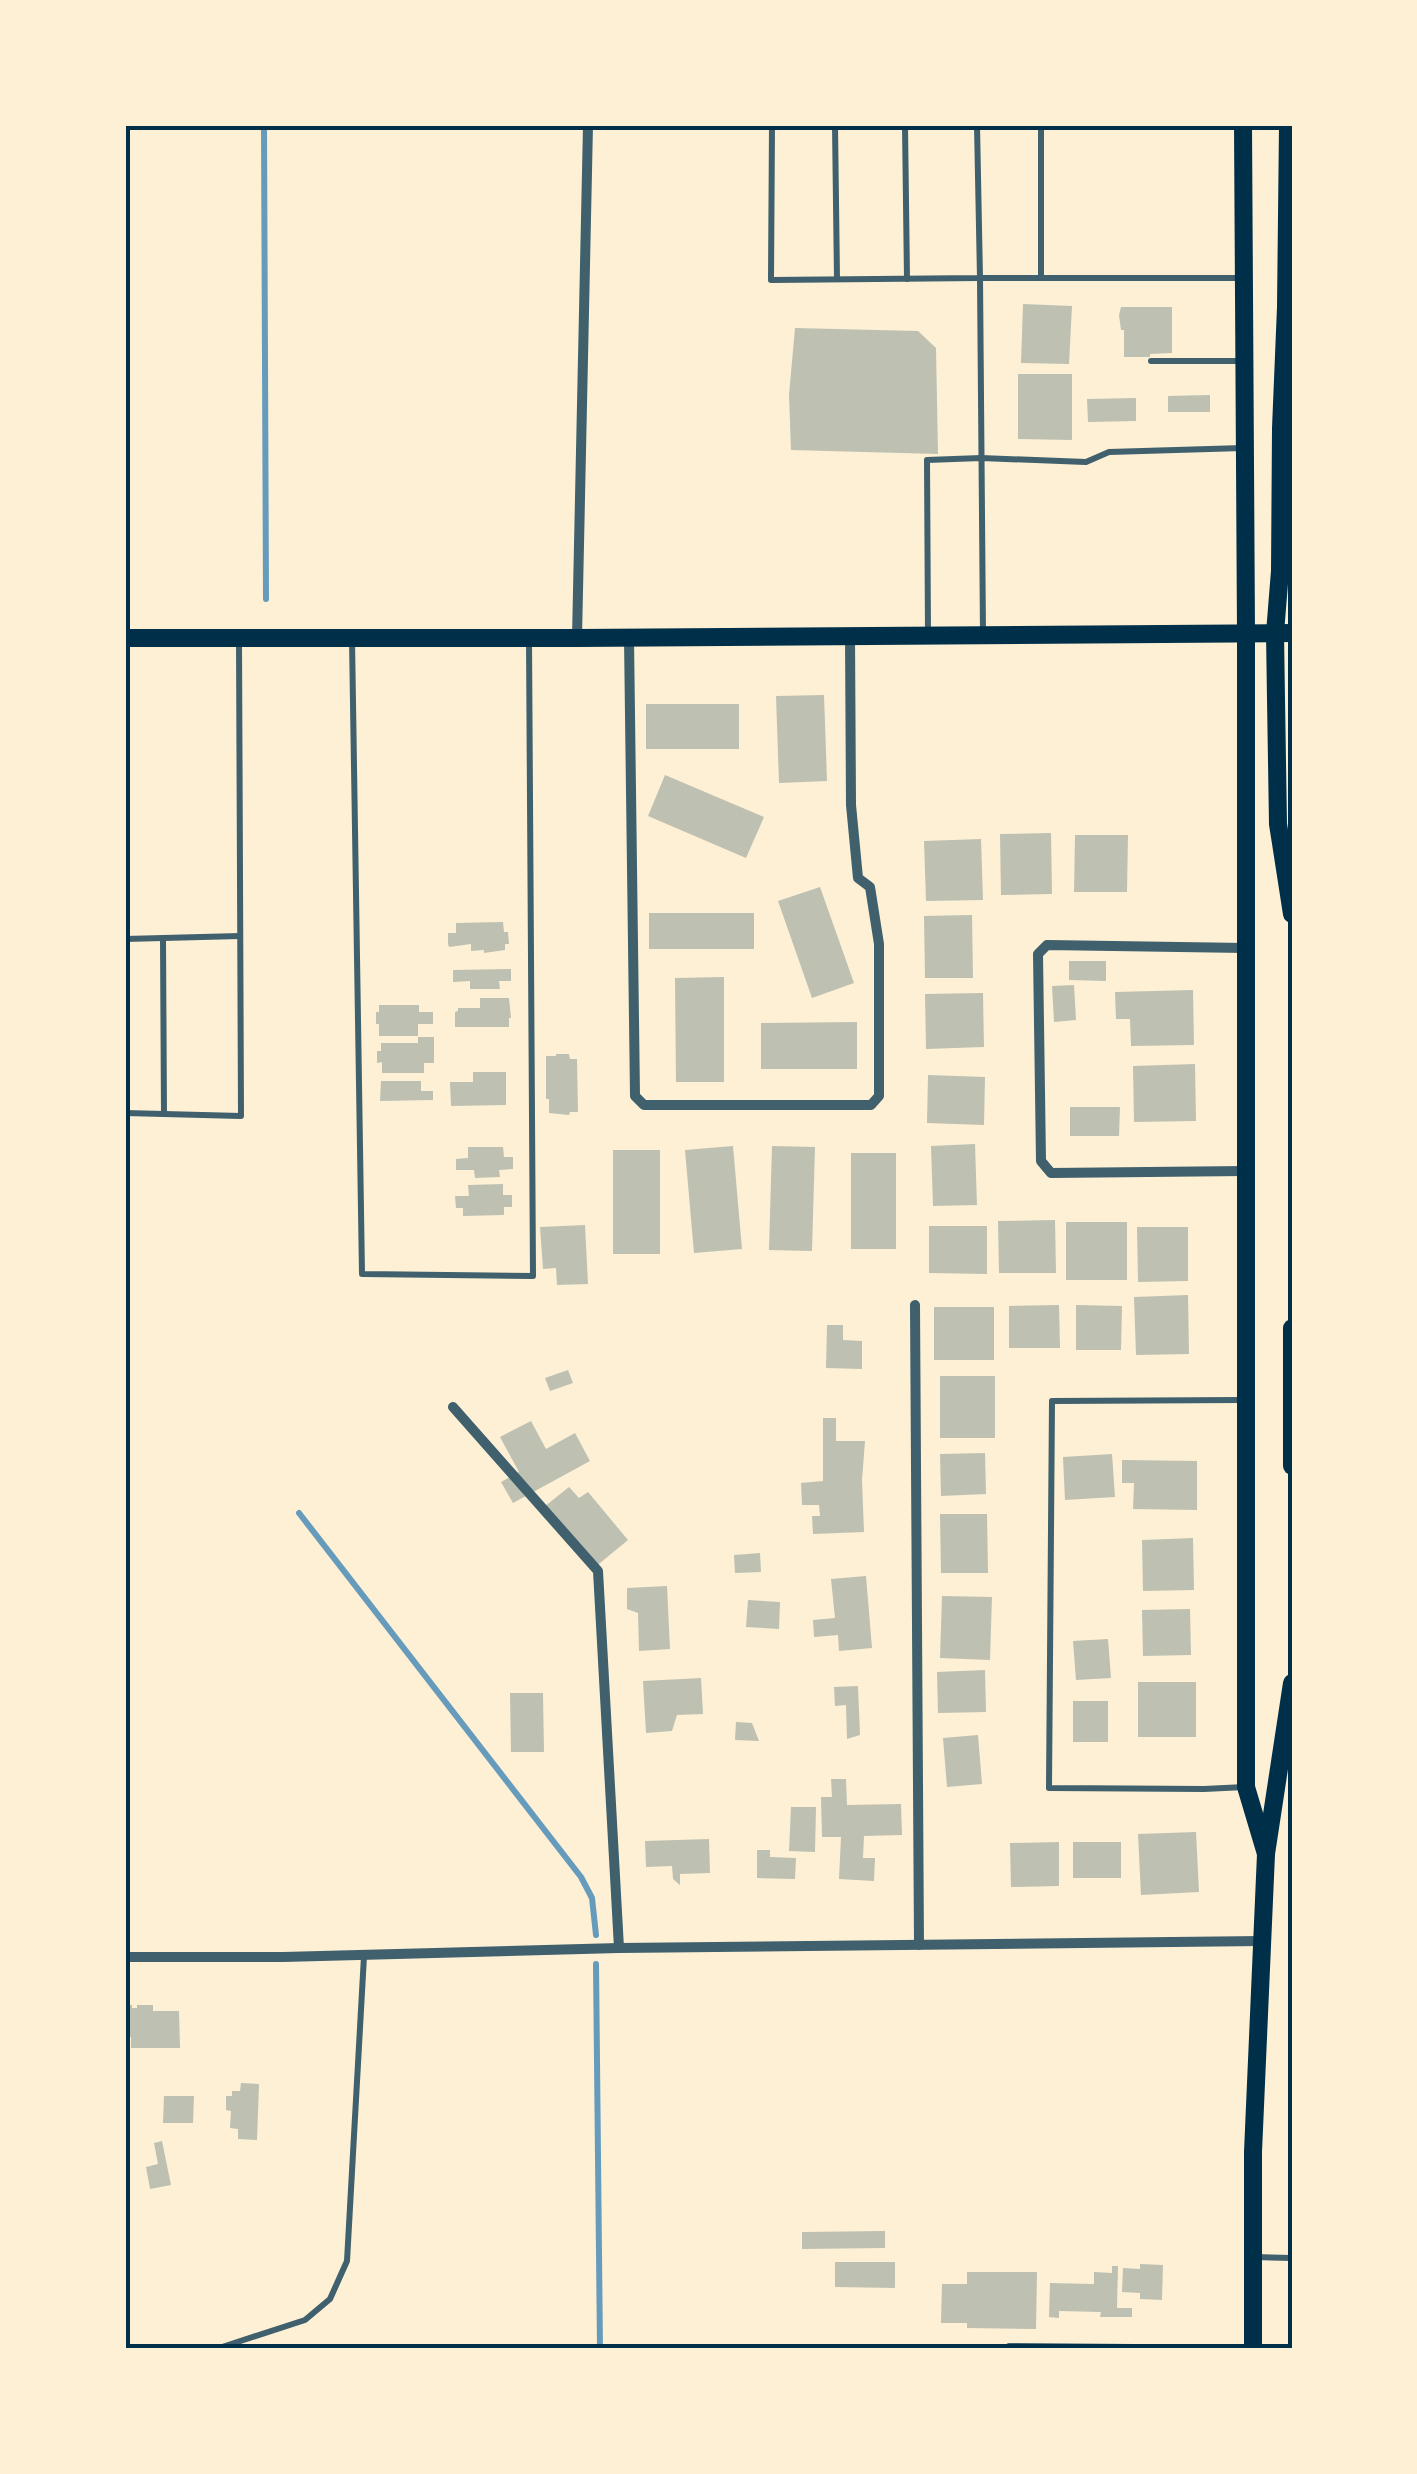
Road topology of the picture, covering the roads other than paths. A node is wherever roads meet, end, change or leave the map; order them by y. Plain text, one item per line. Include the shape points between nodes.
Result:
1 (588, 125) edge
2 (772, 125) edge
3 (835, 125) edge
4 (905, 125) edge
5 (977, 125) edge
6 (1041, 125) edge
7 (1242, 125) edge
8 (1288, 125) edge
9 (1290, 213) edge
10 (1042, 276) junction
11 (907, 278) junction
12 (980, 278) junction
13 (1243, 278) junction
14 (836, 279) junction
15 (1244, 361) junction
16 (1151, 362) dead end
17 (1245, 448) junction
18 (981, 458) junction
19 (1246, 633) junction
20 (1284, 633) edge
21 (982, 635) junction
22 (850, 636) junction
23 (928, 636) junction
24 (125, 638) edge
25 (239, 638) junction
26 (352, 638) junction
27 (529, 638) junction
28 (577, 638) junction
29 (629, 638) junction
30 (1292, 914) edge
31 (240, 936) junction
32 (162, 938) junction
33 (125, 939) edge
34 (1245, 948) junction
35 (125, 1113) edge
36 (164, 1114) junction
37 (1245, 1171) junction
38 (915, 1305) dead end
39 (1292, 1328) edge
40 (1245, 1400) junction
41 (453, 1406) dead end
42 (1292, 1466) edge
43 (1292, 1682) edge
44 (1246, 1787) junction
45 (1266, 1854) junction
46 (1262, 1941) junction
47 (919, 1945) junction
48 (619, 1948) junction
49 (364, 1954) junction
50 (125, 1957) edge
51 (1253, 2257) junction
52 (1292, 2258) edge
53 (1063, 2348) edge
54 (1167, 2348) edge
55 (1252, 2348) edge
56 (216, 2349) edge
57 (1008, 2349) edge

1 - 28 street
2 - 14 lane via 771,280
3 - 14 lane
4 - 11 lane
5 - 12 lane
6 - 10 lane
7 - 13 main road
8 - 9 main road
9 - 20 main road
10 - 12 lane
10 - 13 lane
11 - 12 lane
11 - 14 lane
12 - 18 lane
13 - 15 main road
15 - 16 lane
15 - 17 main road
17 - 18 lane via 1109,452 1086,462
17 - 19 main road
18 - 21 lane
18 - 23 lane via 927,460
19 - 20 main road
19 - 21 main road
19 - 34 main road
20 - 30 main road via 1276,798
21 - 23 main road
22 - 23 main road
22 - 29 main road
22 - 29 street via 858,878 870,888 879,944 879,1096 871,1106 644,1105 635,1096
24 - 25 main road
25 - 26 main road
25 - 31 lane
26 - 27 main road
26 - 27 lane via 362,1274 533,1276
27 - 28 main road
28 - 29 main road
31 - 32 lane
31 - 36 lane via 241,1116
32 - 33 lane
32 - 36 lane
34 - 37 main road
34 - 37 street via 1047,946 1038,954 1040,1161 1051,1173
35 - 36 lane
37 - 40 main road
38 - 47 street
39 - 42 main road
40 - 44 main road
40 - 44 lane via 1052,1401 1049,1788
41 - 48 street via 598,1571
43 - 45 main road
44 - 45 main road
45 - 46 main road
46 - 47 street
46 - 51 main road
47 - 48 street
48 - 49 street
49 - 50 street
49 - 56 lane via 347,2261 330,2299 305,2320
51 - 52 lane
51 - 55 main road
53 - 54 lane
53 - 57 lane
54 - 55 lane

